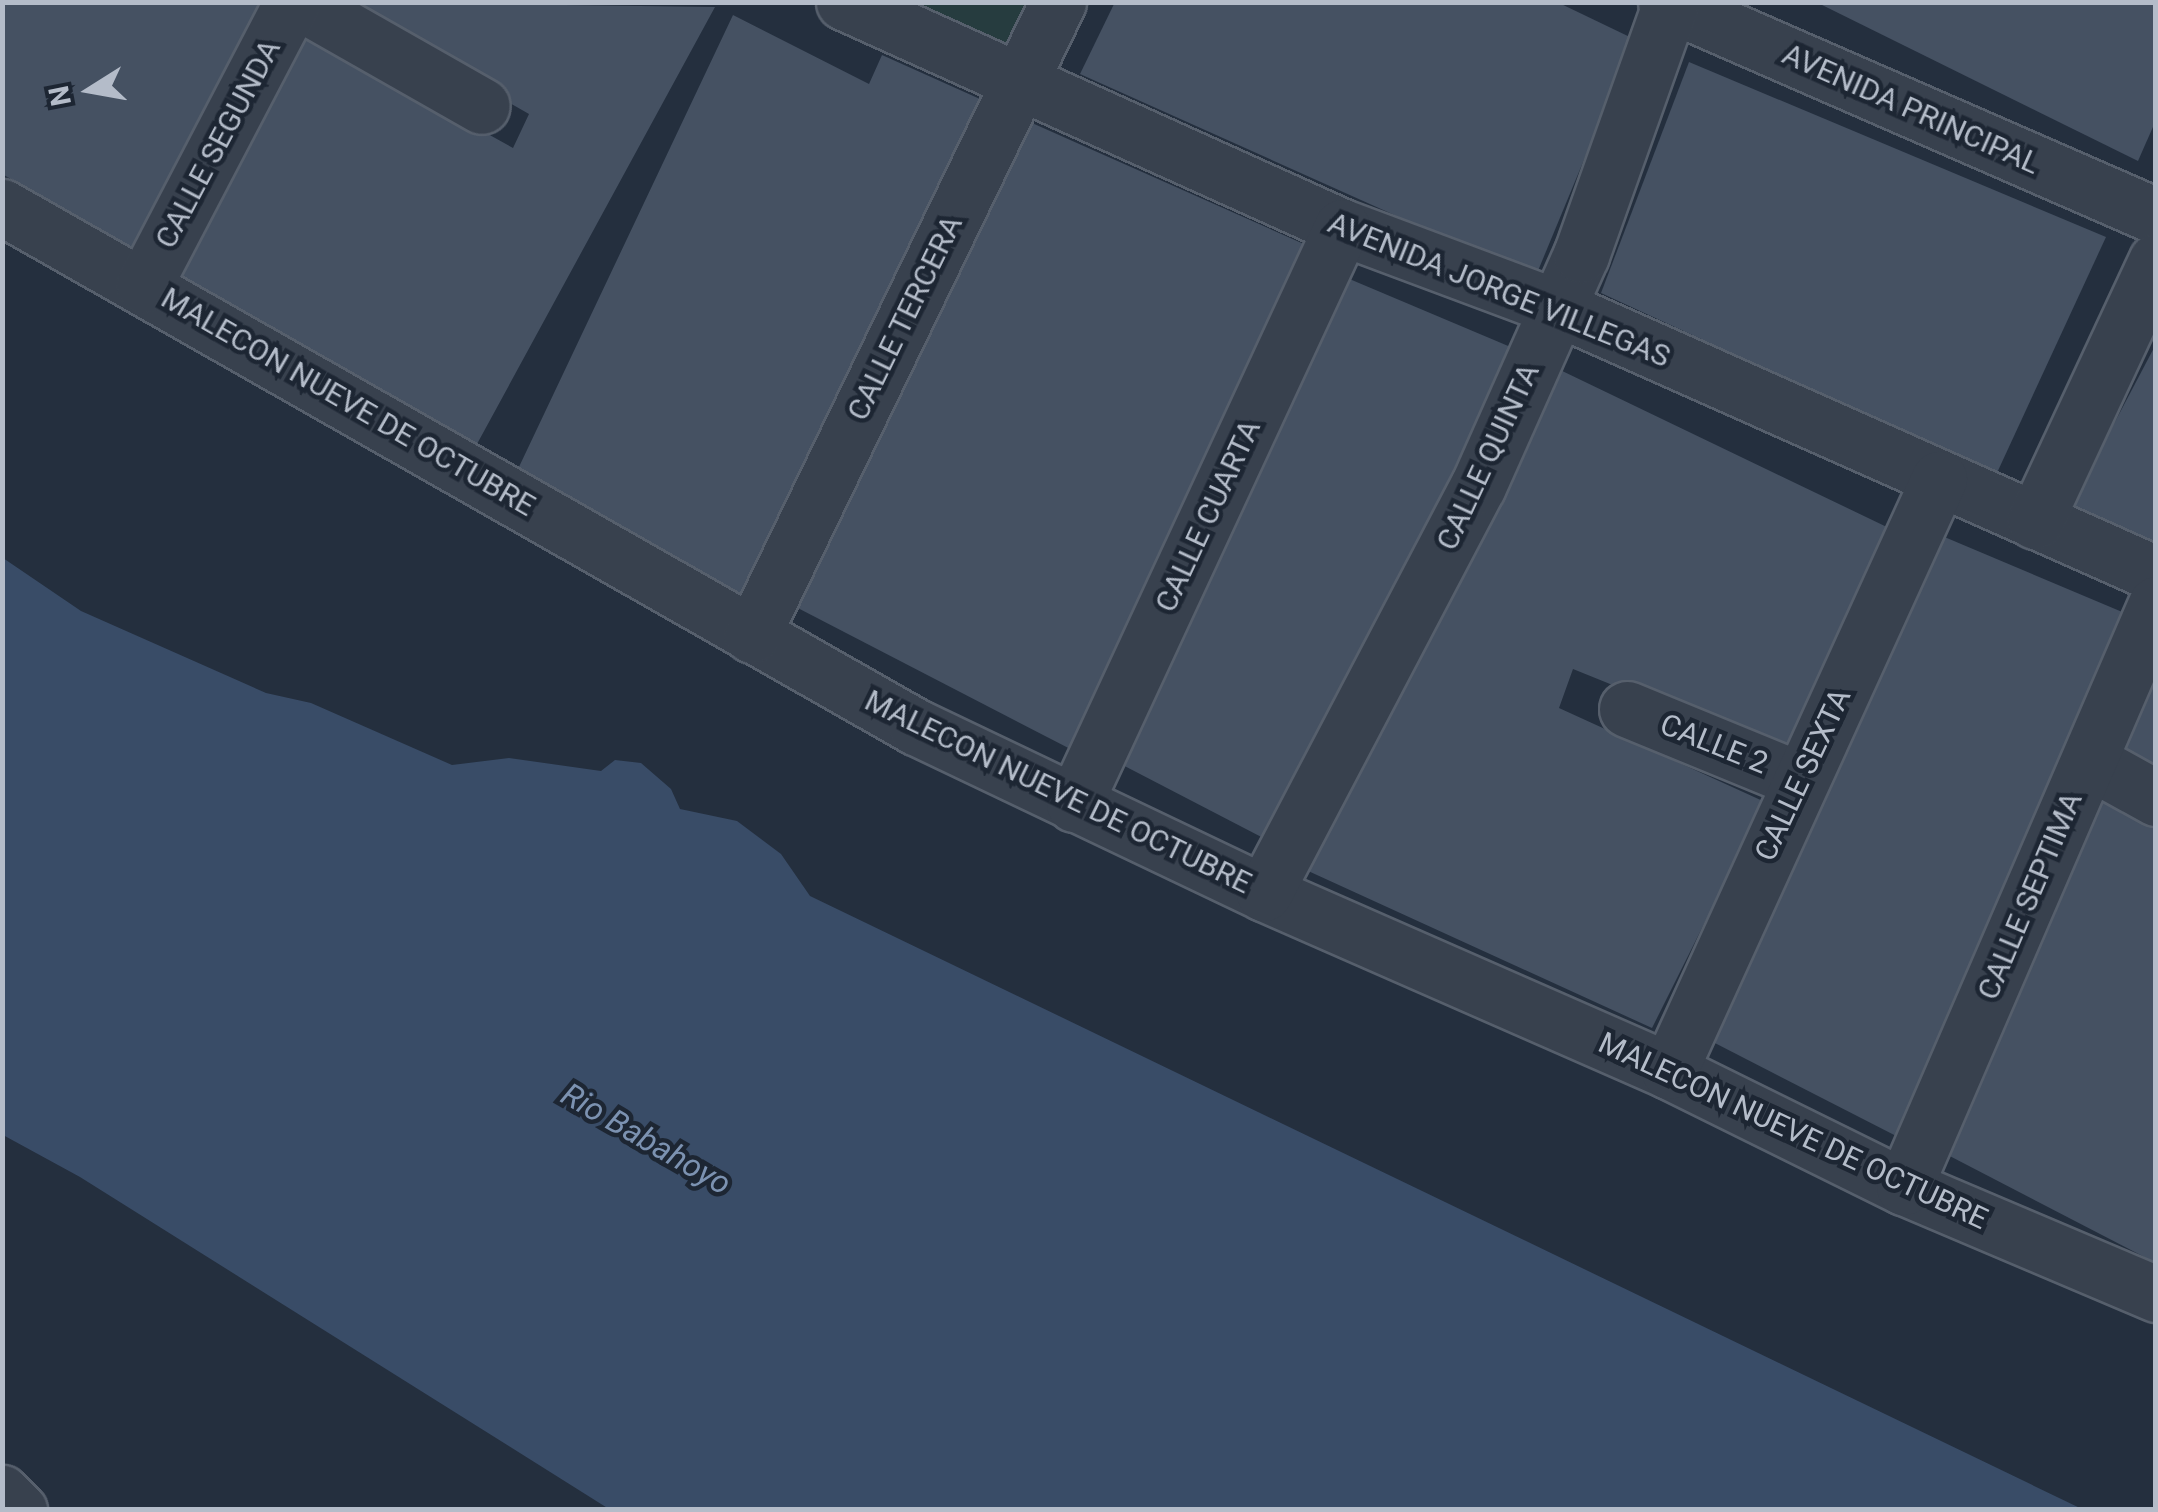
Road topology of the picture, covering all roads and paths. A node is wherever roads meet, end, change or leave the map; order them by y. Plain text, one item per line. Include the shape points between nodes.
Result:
1 (296, 2) edge
2 (844, 2) edge
3 (1058, 2) edge
4 (1669, 3) edge
5 (1018, 84) junction
6 (482, 106) dead end
7 (2, 207) edge
8 (2156, 216) edge
9 (1342, 227) junction
10 (2156, 261) edge
11 (144, 285) junction
12 (1556, 307) junction
13 (1939, 479) junction
14 (2035, 521) junction
15 (2156, 574) edge
16 (2156, 604) edge
17 (752, 634) junction
18 (1628, 709) dead end
19 (2089, 761) junction
20 (1800, 780) junction
21 (2156, 798) edge
22 (1074, 804) junction
23 (1264, 893) junction
24 (1669, 1071) junction
25 (1904, 1187) junction
26 (2156, 1294) edge
27 (2, 1492) edge
28 (19, 1510) edge

1 - 6 street
1 - 11 street, CALLE SEGUNDA
2 - 5 street, AVENIDA JORGE VILLEGAS
3 - 5 street, CALLE TERCERA
4 - 8 street, AVENIDA PRINCIPAL
4 - 12 street, CALLE QUINTA
5 - 9 street, AVENIDA JORGE VILLEGAS
5 - 17 street, CALLE TERCERA
7 - 11 street, MALECON NUEVE DE OCTUBRE
9 - 12 street, AVENIDA JORGE VILLEGAS
9 - 22 street, CALLE CUARTA
10 - 14 street
11 - 17 street, MALECON NUEVE DE OCTUBRE
12 - 13 street, AVENIDA JORGE VILLEGAS
12 - 23 street, CALLE QUINTA via 1478,486
13 - 14 street, AVENIDA JORGE VILLEGAS
13 - 20 street, CALLE SEXTA
14 - 15 street, AVENIDA JORGE VILLEGAS
16 - 19 street, CALLE SEPTIMA
17 - 22 street, MALECON NUEVE DE OCTUBRE via 916,727
18 - 20 street, CALLE 2
19 - 21 street
19 - 25 street, CALLE SEPTIMA
20 - 24 street, CALLE SEXTA
22 - 23 street, MALECON NUEVE DE OCTUBRE
23 - 24 street, MALECON NUEVE DE OCTUBRE
24 - 25 street, MALECON NUEVE DE OCTUBRE
25 - 26 street, MALECON NUEVE DE OCTUBRE
27 - 28 street

